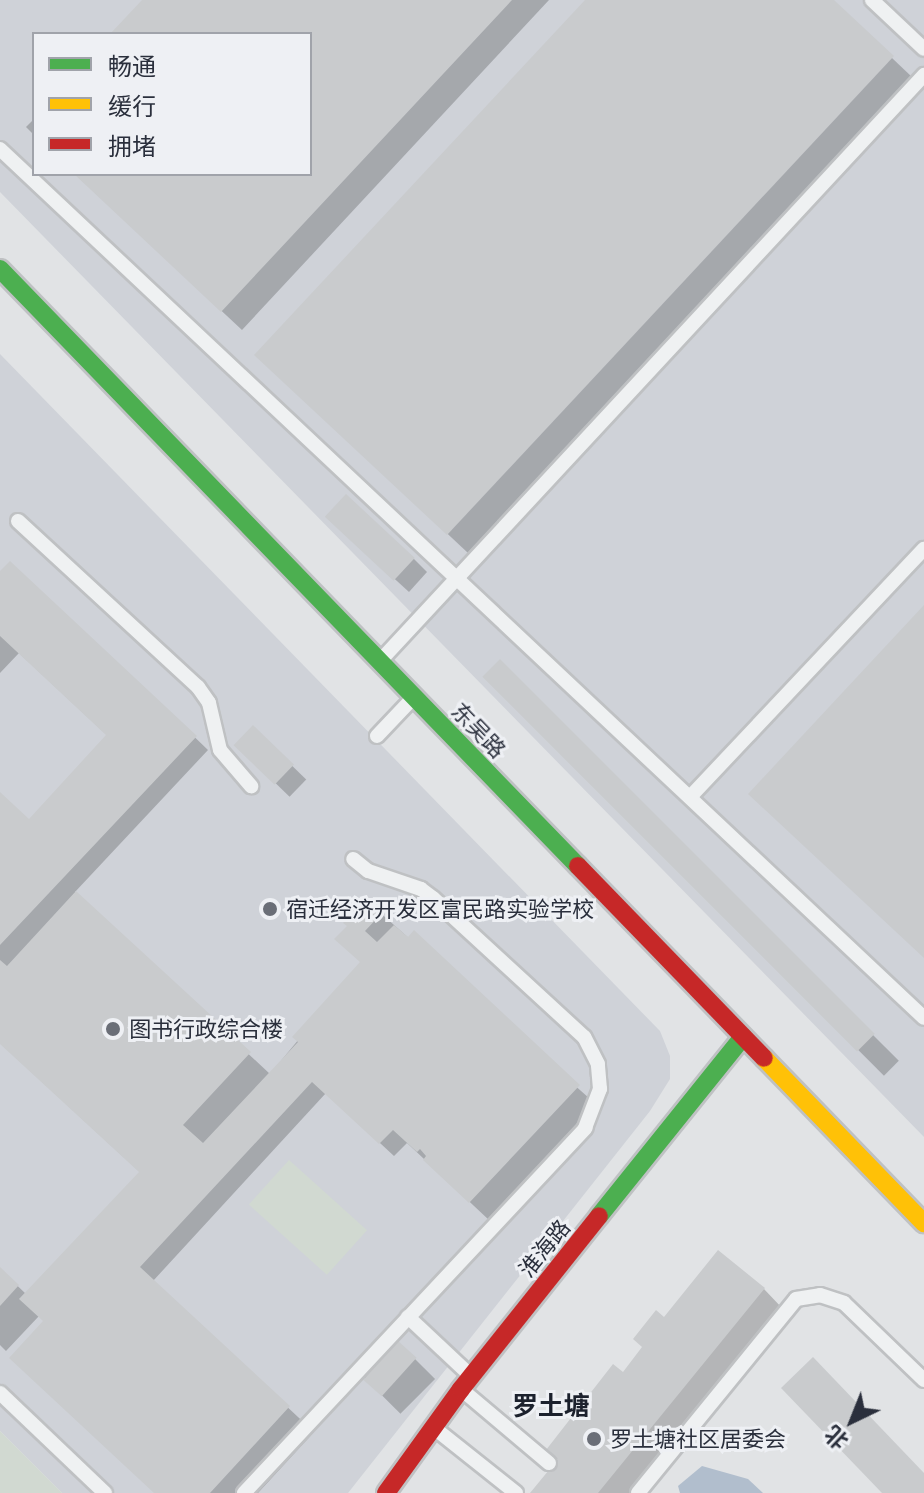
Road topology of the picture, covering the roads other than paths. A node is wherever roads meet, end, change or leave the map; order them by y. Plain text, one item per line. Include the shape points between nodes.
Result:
1 (872, 0) edge
2 (924, 49) edge
3 (924, 75) edge
4 (0, 149) edge
5 (0, 269) edge
6 (18, 521) dead end
7 (924, 549) edge
8 (456, 578) junction
9 (379, 661) junction
10 (414, 698) junction
11 (377, 736) dead end
12 (251, 786) dead end
13 (690, 797) junction
14 (353, 859) dead end
15 (924, 1018) edge
16 (743, 1037) junction
17 (924, 1223) edge
18 (408, 1317) junction
19 (924, 1380) edge
20 (466, 1383) junction
21 (0, 1393) edge
22 (433, 1427) junction
23 (549, 1463) dead end
24 (105, 1493) edge
25 (244, 1493) edge
26 (386, 1493) edge
27 (516, 1493) edge
28 (638, 1493) edge

1 - 2 lane
3 - 8 lane
4 - 8 lane
5 - 9 street, 东吴路
6 - 12 lane via 198,687 209,703 220,750
7 - 13 lane
8 - 9 lane
8 - 13 lane
9 - 10 street, 东吴路
10 - 11 lane
10 - 16 street, 东吴路
13 - 15 lane
14 - 18 lane via 379,877 421,889 433,898 584,1037 600,1075 597,1103 585,1128
16 - 17 street, 东吴路
16 - 20 street, 淮海路
18 - 20 lane
18 - 25 lane
19 - 28 lane via 844,1303 820,1295 796,1299
20 - 22 street, 淮海路
20 - 23 lane
21 - 24 lane
22 - 26 street, 淮海路
22 - 27 lane

